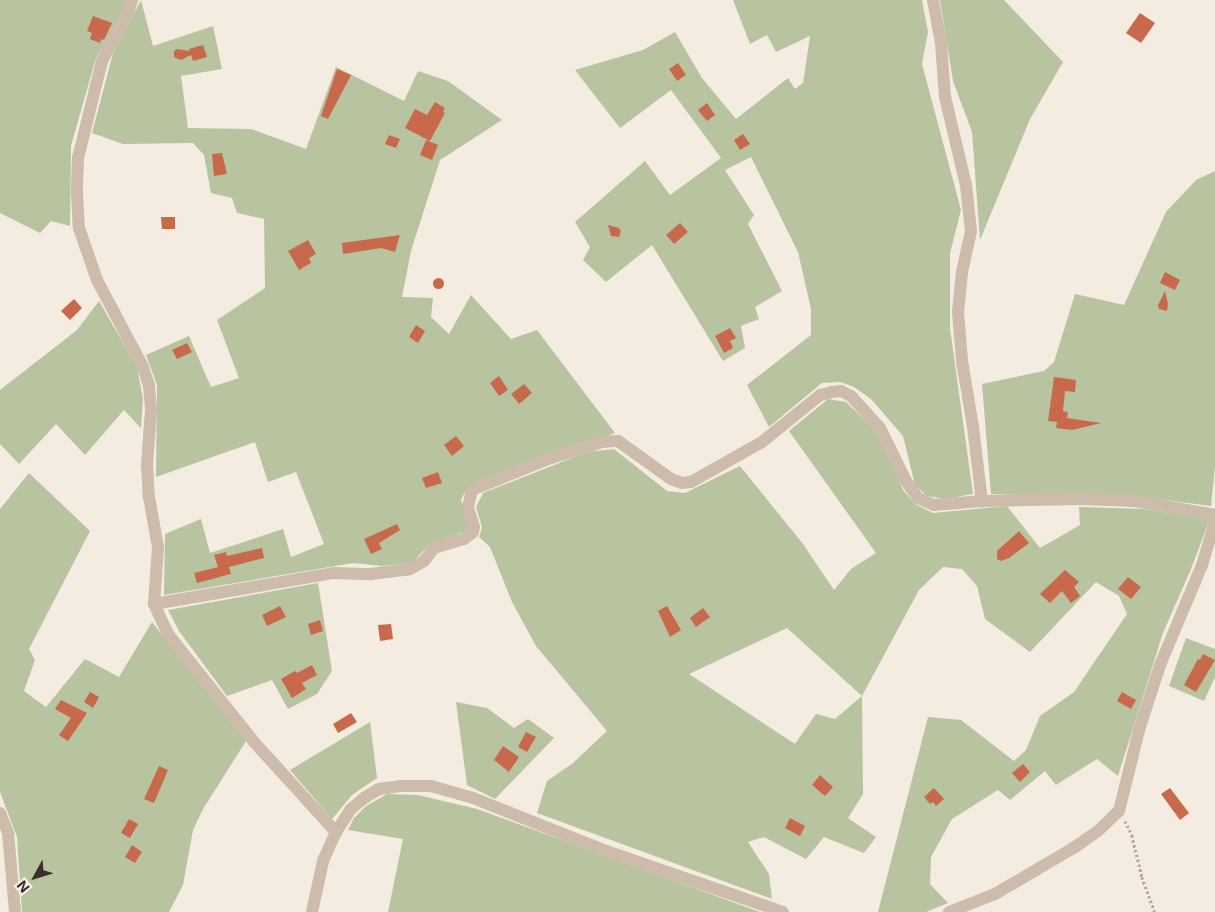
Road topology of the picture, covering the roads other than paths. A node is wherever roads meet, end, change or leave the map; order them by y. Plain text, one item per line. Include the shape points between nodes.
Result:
1 (132, 0) edge
2 (933, 0) edge
3 (982, 501) junction
4 (1215, 515) edge
5 (1215, 522) edge
6 (154, 604) junction
7 (0, 813) edge
8 (336, 832) junction
9 (15, 912) edge
10 (312, 912) edge
11 (783, 912) edge
12 (949, 912) edge

1 - 6 street via 102,62 78,158 77,194 79,228 93,271 143,367 149,386 151,410 147,464 158,547
2 - 3 street via 941,43 945,97 966,185 971,231 958,312
3 - 4 street via 1135,501
3 - 6 street via 934,505 918,498 880,428 851,396 841,391 832,392 820,395 762,442 691,482 671,479 618,442 602,442 551,458 472,490 468,507 473,532 464,539 434,548 424,562 410,569 371,574 334,573
5 - 12 street via 1202,565 1160,665 1139,730 1119,811 1067,852 995,894
6 - 8 street via 168,634 254,742
7 - 9 street via 8,833
8 - 10 street via 324,861
8 - 11 street via 352,810 379,789 431,786 473,798 606,851

